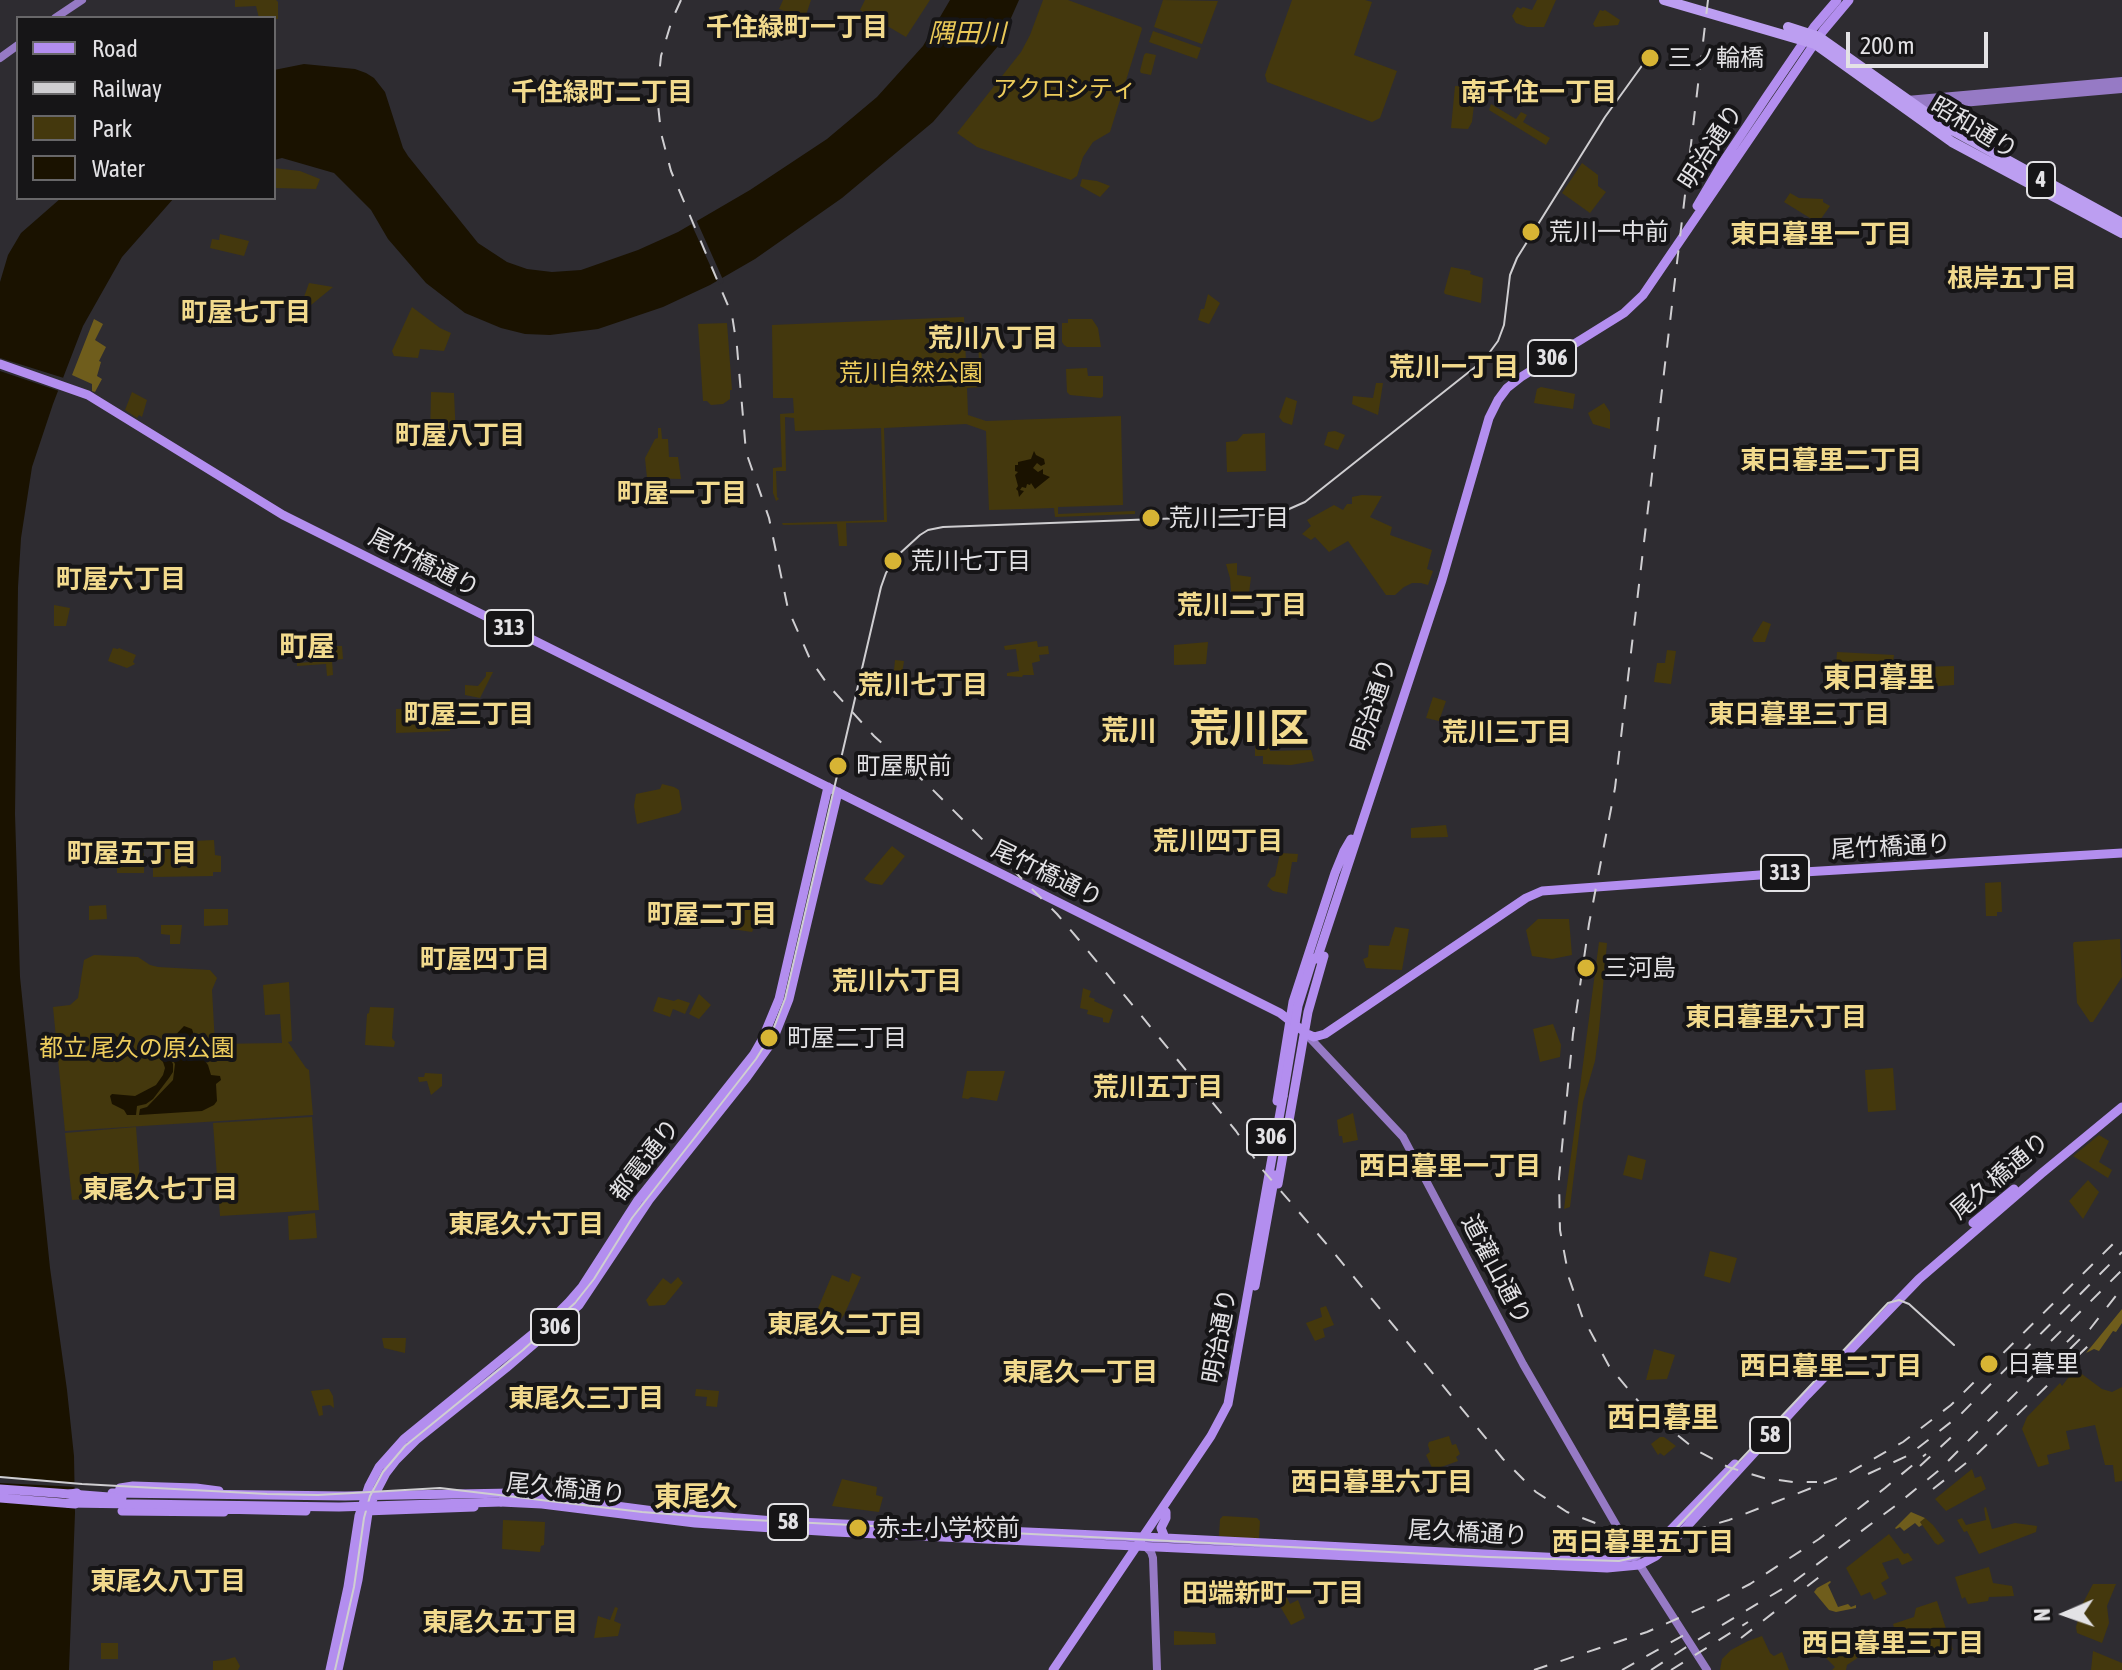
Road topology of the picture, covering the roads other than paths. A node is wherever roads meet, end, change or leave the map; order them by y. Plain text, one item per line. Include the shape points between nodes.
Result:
1 (82, 0) edge
2 (1664, 0) edge
3 (1686, 0) edge
4 (1837, 0) edge
5 (1849, 0) edge
6 (58, 16) edge
7 (1812, 38) junction
8 (2122, 81) edge
9 (2122, 89) edge
10 (1905, 104) junction
11 (1916, 107) junction
12 (2122, 223) edge
13 (2122, 233) edge
14 (0, 364) edge
15 (833, 790) junction
16 (1354, 840) junction
17 (2122, 853) edge
18 (1290, 1019) junction
19 (1304, 1032) junction
20 (2122, 1101) edge
21 (2122, 1107) edge
22 (1264, 1222) junction
23 (120, 1488) dead end
24 (0, 1489) edge
25 (532, 1495) junction
26 (258, 1496) junction
27 (369, 1496) junction
28 (0, 1498) edge
29 (69, 1499) junction
30 (500, 1499) junction
31 (542, 1504) junction
32 (235, 1510) junction
33 (122, 1511) dead end
34 (361, 1511) junction
35 (1143, 1541) junction
36 (1636, 1561) junction
37 (330, 1670) edge
38 (338, 1670) edge
39 (1053, 1670) edge
40 (1060, 1670) edge
41 (1157, 1670) edge
42 (1707, 1670) edge

1 - 6 main road
2 - 7 highway, 4
3 - 7 highway, 4
4 - 7 main road, 明治通り / 306
5 - 7 main road, 明治通り / 306
7 - 10 highway, 昭和通り / 4
7 - 16 main road, 明治通り / 306 via 1643,295 1624,313 1521,377 1498,400
8 - 10 main road
9 - 11 main road
10 - 11 highway, 昭和通り / 4
10 - 13 highway, 昭和通り / 4 via 1952,142
11 - 12 highway, 昭和通り / 4
14 - 15 main road, 尾竹橋通り / 313 via 97,400 283,515
15 - 18 main road, 尾竹橋通り / 313
15 - 27 main road, 都電通り / 306 via 789,999 771,1043 649,1201 579,1305 406,1449
16 - 18 main road, 306 via 1344,851 1327,896
16 - 19 main road, 306 via 1355,857
16 - 22 main road, 明治通り / 306, bridge via 1298,1006
17 - 19 main road, 尾竹橋通り / 313 via 1542,891 1322,1036
18 - 19 main road, 尾竹橋通り / 313
18 - 22 main road, 306 via 1263,1188
19 - 22 main road, 306 via 1280,1174
19 - 36 main road, 道灌山通り via 1403,1137
20 - 36 main road, 尾久橋通り / 58 via 1904,1286
21 - 36 main road, 尾久橋通り / 58 via 1907,1290 1681,1533 1656,1556
22 - 35 main road, 明治通り / 306 via 1228,1404
22 - 35 main road, 明治通り / 306 via 1231,1412 1161,1528
23 - 26 main road via 196,1488
24 - 29 main road, 尾久橋通り / 58
25 - 27 main road
25 - 30 main road, 尾久橋通り / 58
25 - 35 main road, 尾久橋通り / 58 via 760,1520
26 - 27 main road
26 - 29 main road, bridge via 75,1493
27 - 34 main road, 都電通り / 306
28 - 29 main road, 尾久橋通り / 58
29 - 30 main road, 尾久橋通り / 58, bridge via 339,1507
29 - 32 main road, bridge via 106,1507
30 - 31 main road, 尾久橋通り / 58
31 - 34 main road
31 - 35 main road, 尾久橋通り / 58 via 770,1528
32 - 33 main road
32 - 34 main road
34 - 37 main road, 都電通り / 306
34 - 38 main road, 都電通り / 306 via 358,1580
35 - 36 main road, 尾久橋通り / 58
35 - 36 main road, 尾久橋通り / 58 via 1607,1568
35 - 39 main road, 明治通り / 306
35 - 40 main road, 明治通り / 306
35 - 41 main road via 1153,1560
36 - 42 main road

